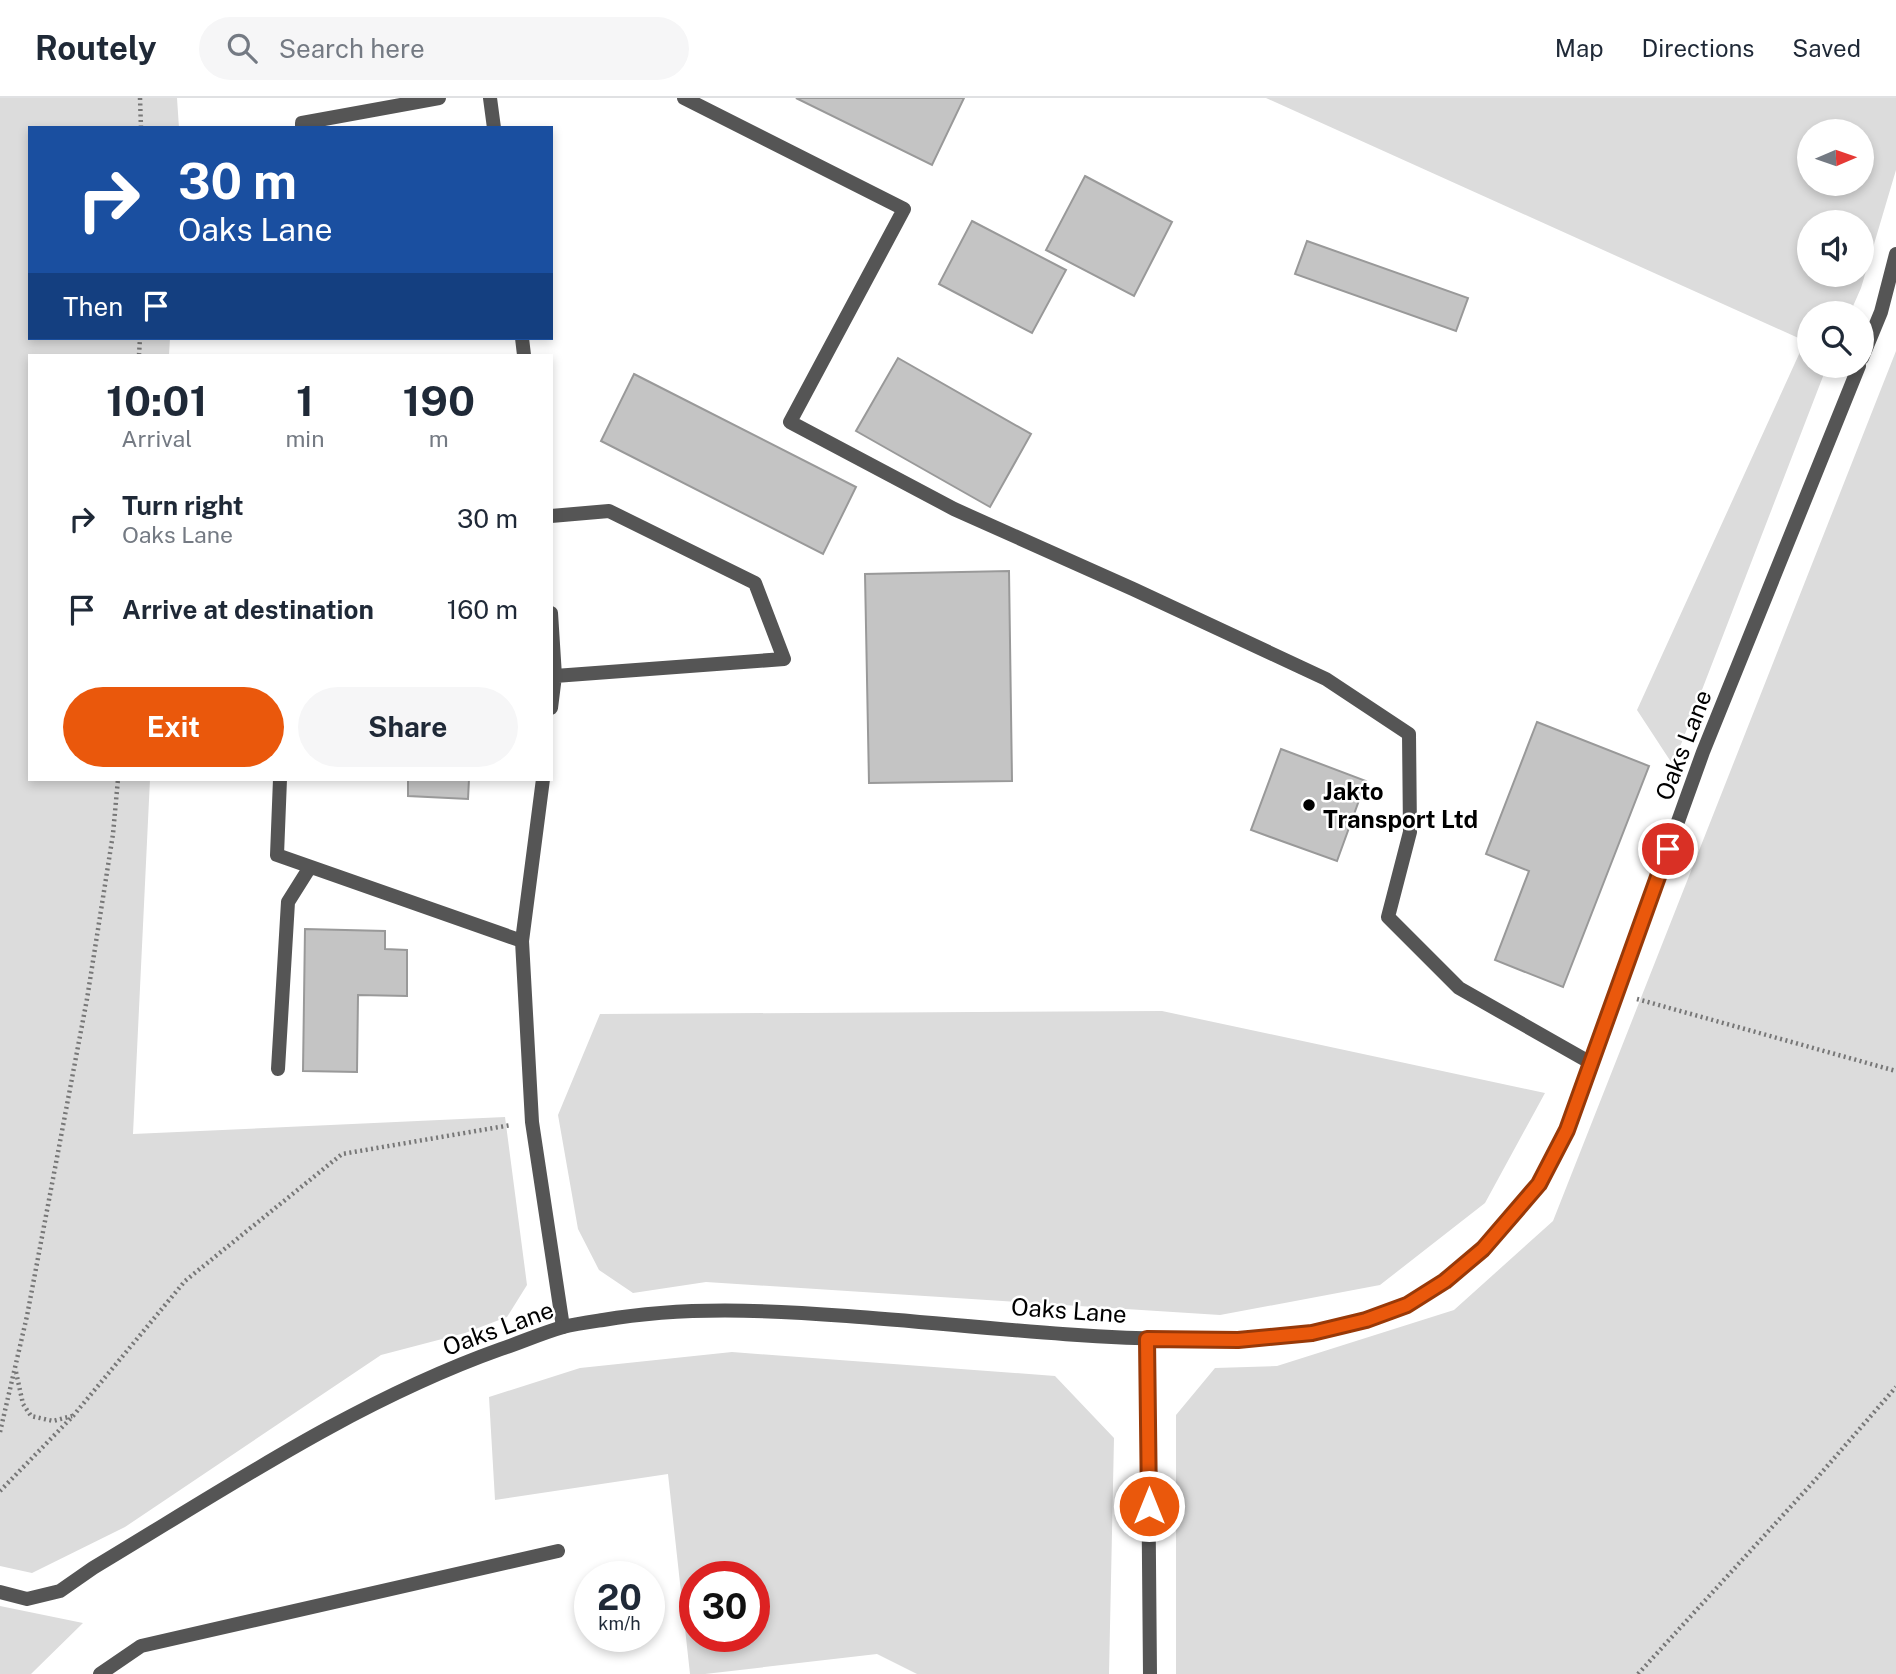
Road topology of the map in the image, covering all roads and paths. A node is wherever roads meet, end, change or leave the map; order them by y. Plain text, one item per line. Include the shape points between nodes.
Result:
1 (140, 98) edge
2 (439, 98) edge
3 (490, 98) edge
4 (684, 98) edge
5 (388, 102) edge
6 (141, 126) edge
7 (302, 126) edge
8 (494, 126) edge
9 (1896, 254) edge
10 (1874, 329) edge
11 (1854, 378) edge
12 (553, 516) edge
13 (553, 644) edge
14 (555, 676) junction
15 (553, 692) edge
16 (118, 781) edge
17 (280, 781) edge
18 (542, 781) edge
19 (310, 867) junction
20 (522, 941) junction
21 (1616, 993) junction
22 (1591, 1063) junction
23 (278, 1069) dead end
24 (1896, 1071) edge
25 (531, 1122) junction
26 (563, 1327) junction
27 (1147, 1339) junction
28 (15, 1368) junction
29 (1896, 1387) edge
30 (73, 1416) junction
31 (0, 1432) edge
32 (0, 1491) edge
33 (558, 1551) dead end
34 (0, 1592) edge
35 (100, 1674) edge
36 (1150, 1674) edge
37 (1638, 1674) edge

1 - 6 path
2 - 5 street
3 - 8 street
4 - 22 street via 904,209 790,422 954,509 1326,679 1409,734 1410,832 1388,917 1459,989
5 - 7 street
9 - 10 street
11 - 21 street, Oaks Lane via 1703,752
12 - 14 street via 609,511 755,583 784,659
13 - 14 street
14 - 15 street
16 - 28 path via 87,999
17 - 19 street via 277,855
18 - 20 street
19 - 20 street
19 - 23 street via 288,902
20 - 25 street
21 - 22 street, Oaks Lane
21 - 24 path
22 - 27 street, Oaks Lane via 1567,1130 1539,1184 1483,1249 1407,1305 1312,1333 1238,1340
25 - 26 street
25 - 30 path via 342,1154 185,1281
26 - 27 street, Oaks Lane via 636,1315 784,1311
26 - 34 street, Oaks Lane via 474,1359 337,1422 60,1591 27,1600
27 - 36 street
28 - 30 path via 23,1404 31,1416 53,1421
28 - 31 path
29 - 37 path
30 - 32 path
33 - 35 street via 141,1646

